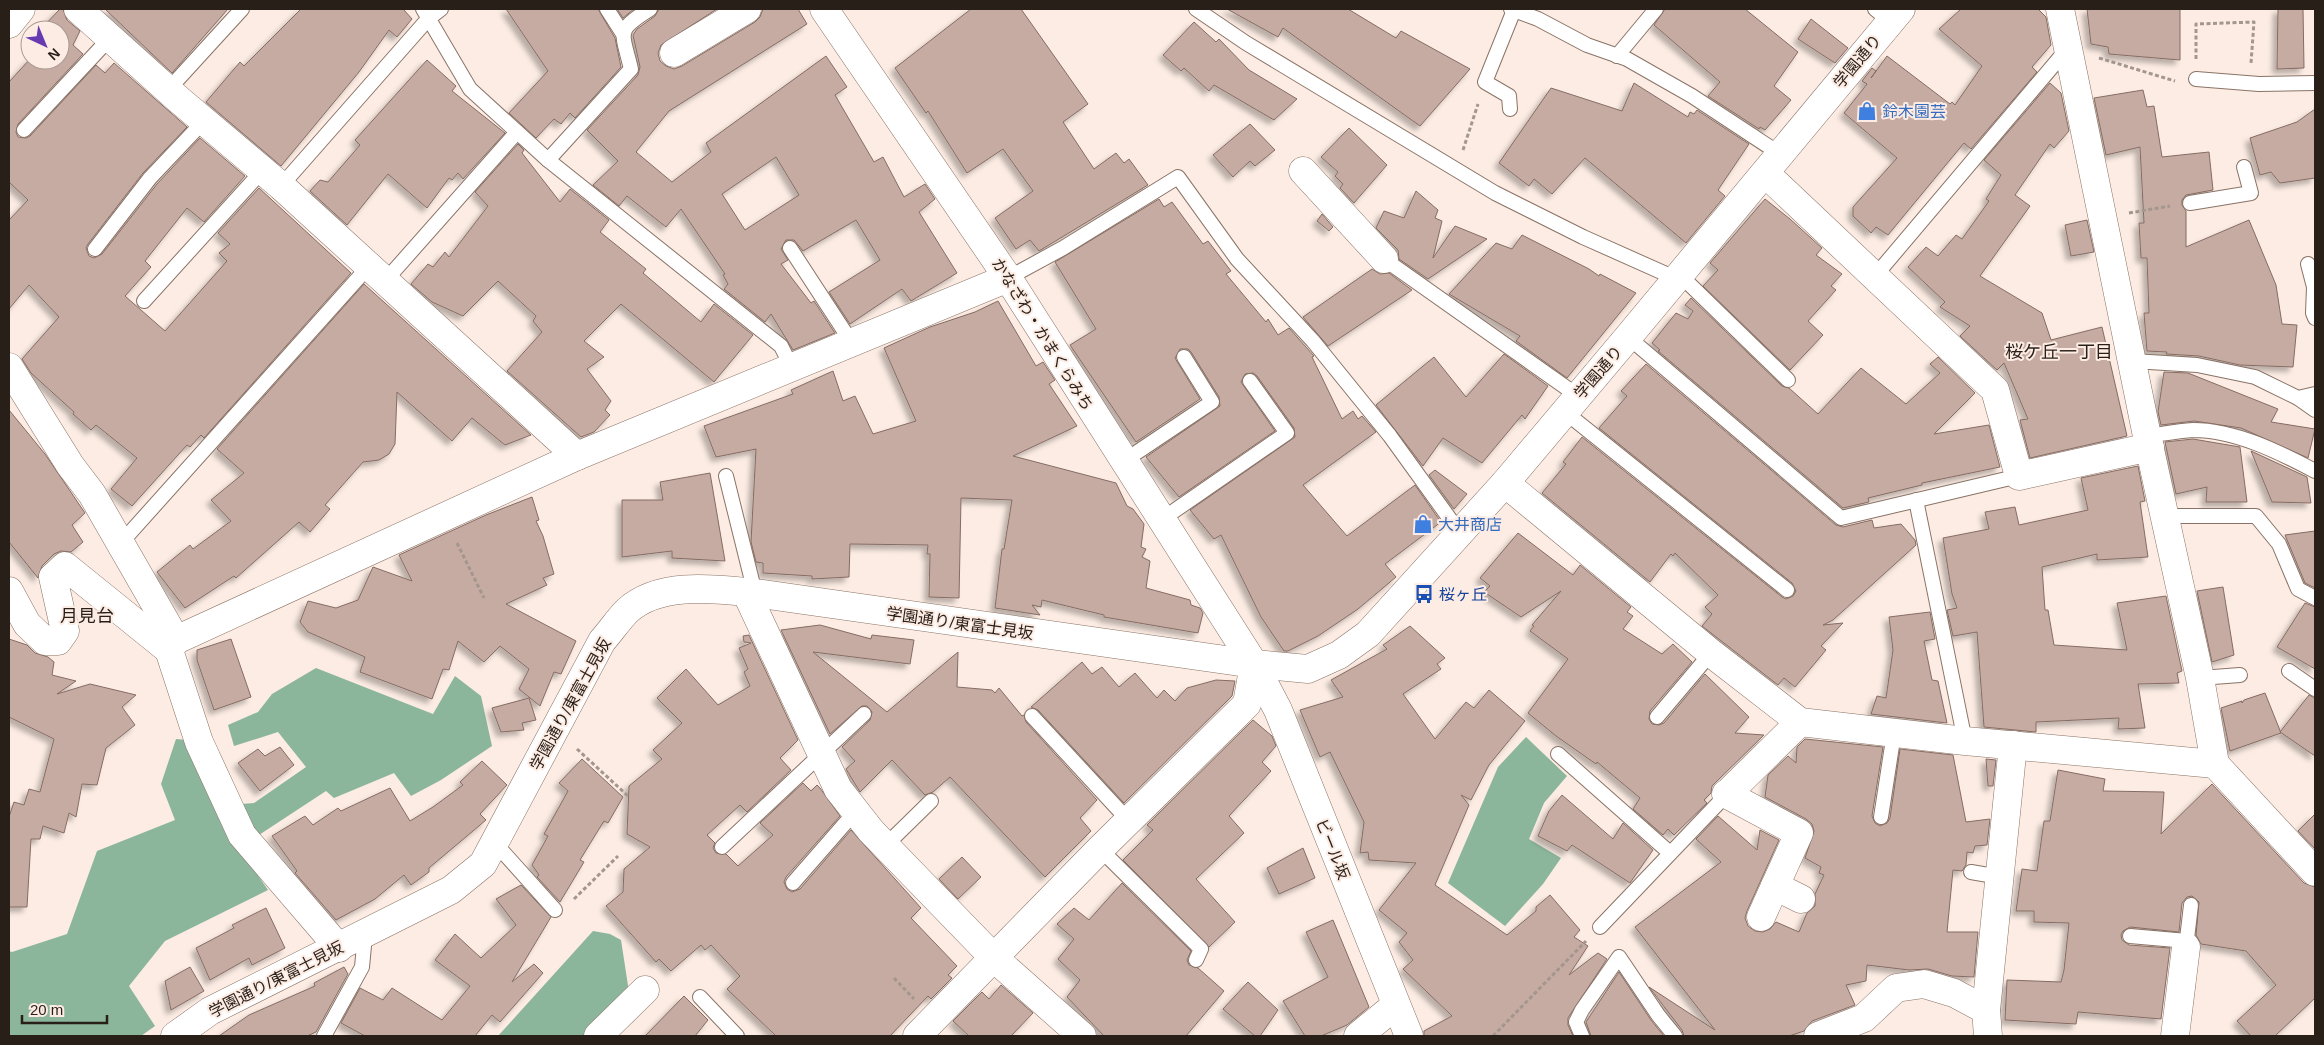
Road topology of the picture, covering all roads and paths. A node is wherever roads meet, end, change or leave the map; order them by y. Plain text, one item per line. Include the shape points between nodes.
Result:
1 (22, 9) edge
2 (78, 9) edge
3 (242, 9) edge
4 (441, 9) edge
5 (608, 9) edge
6 (650, 9) edge
7 (747, 9) edge
8 (824, 9) edge
9 (1196, 9) edge
10 (1656, 9) edge
11 (2060, 9) edge
12 (1513, 10) edge
13 (1889, 13) edge
14 (426, 14) edge
15 (9, 24) edge
16 (623, 34) junction
17 (110, 38) junction
18 (2068, 48) junction
19 (674, 53) dead end
20 (1617, 56) junction
21 (2196, 79) junction
22 (1485, 82) junction
23 (2315, 83) edge
24 (2259, 84) junction
25 (168, 90) junction
26 (1510, 109) dead end
27 (204, 121) junction
28 (24, 130) dead end
29 (517, 132) junction
30 (548, 160) junction
31 (1773, 163) junction
32 (2244, 168) dead end
33 (1303, 170) dead end
34 (1457, 170) junction
35 (272, 178) junction
36 (2190, 203) joint
37 (2103, 217) junction
38 (790, 248) dead end
39 (95, 249) dead end
40 (1384, 259) joint
41 (2308, 264) dead end
42 (377, 273) junction
43 (1677, 276) junction
44 (1874, 276) junction
45 (1008, 278) junction
46 (144, 301) dead end
47 (2315, 318) edge
48 (1628, 337) junction
49 (852, 342) junction
50 (1184, 357) dead end
51 (2133, 361) junction
52 (9, 367) edge
53 (792, 368) junction
54 (1250, 380) dead end
55 (1788, 380) dead end
56 (2315, 394) edge
57 (2298, 398) junction
58 (1571, 403) junction
59 (2315, 410) edge
60 (2149, 441) junction
61 (578, 456) junction
62 (1124, 461) junction
63 (2315, 471) edge
64 (726, 476) dead end
65 (2019, 476) junction
66 (1504, 483) junction
67 (1916, 500) junction
68 (2165, 516) junction
69 (444, 517) junction
70 (1162, 520) junction
71 (1460, 533) junction
72 (120, 544) junction
73 (1787, 590) dead end
74 (9, 591) edge
75 (751, 593) junction
76 (484, 598) dead end
77 (2315, 598) edge
78 (172, 645) junction
79 (1711, 654) junction
80 (1254, 664) junction
81 (2289, 671) dead end
82 (2240, 675) dead end
83 (2200, 678) junction
84 (2315, 689) edge
85 (864, 714) dead end
86 (1032, 716) dead end
87 (1657, 717) dead end
88 (1800, 722) junction
89 (554, 729) junction
90 (1894, 733) junction
91 (1965, 741) junction
92 (2013, 745) junction
93 (821, 754) junction
94 (1558, 754) dead end
95 (2215, 764) junction
96 (1728, 793) junction
97 (628, 796) dead end
98 (932, 801) dead end
99 (855, 812) junction
100 (1881, 817) dead end
101 (1129, 821) junction
102 (494, 842) junction
103 (885, 846) junction
104 (722, 847) dead end
105 (1100, 849) junction
106 (1670, 853) junction
107 (618, 856) dead end
108 (1971, 872) dead end
109 (2315, 872) edge
110 (2000, 876) junction
111 (793, 883) dead end
112 (1775, 886) junction
113 (1801, 899) dead end
114 (2191, 905) dead end
115 (555, 910) joint
116 (1762, 917) dead end
117 (1600, 927) joint
118 (365, 935) junction
119 (2130, 936) dead end
120 (2186, 944) junction
121 (339, 948) junction
122 (994, 958) junction
123 (1196, 960) dead end
124 (645, 990) dead end
125 (700, 997) dead end
126 (1396, 1004) junction
127 (1982, 1018) edge
128 (175, 1036) edge
129 (324, 1036) edge
130 (598, 1036) edge
131 (737, 1036) edge
132 (917, 1036) edge
133 (1082, 1036) edge
134 (1358, 1036) edge
135 (1409, 1036) edge
136 (1493, 1036) edge
137 (1582, 1036) edge
138 (1675, 1036) edge
139 (1818, 1036) edge
140 (2175, 1036) edge

1 - 15 street
2 - 17 street
3 - 25 lane
4 - 14 lane
5 - 16 lane
6 - 16 lane via 628,22
7 - 19 street
8 - 45 street, かなざわ・かまくらみち
9 - 34 lane via 1246,43
10 - 20 lane
11 - 18 street
12 - 20 lane
12 - 22 lane
13 - 31 street, 学園通り
14 - 29 lane via 470,89
14 - 35 lane
16 - 30 lane via 631,69
17 - 25 street
17 - 28 lane
18 - 21 path via 2167,80
18 - 37 street
18 - 44 lane
20 - 31 lane via 1692,96
21 - 24 lane
21 - 24 path via 2196,24 2254,22 2250,73
22 - 26 lane via 1510,96
22 - 34 path
23 - 24 lane
25 - 27 street
27 - 35 street
27 - 39 lane via 150,178
29 - 30 lane
29 - 42 lane
30 - 53 lane via 781,346
31 - 43 street, 学園通り
31 - 44 street
32 - 36 lane via 2250,193
33 - 40 street
34 - 43 lane via 1557,224
35 - 42 street
35 - 46 lane
36 - 37 path
37 - 51 street
38 - 49 lane
40 - 58 lane
41 - 47 lane via 2314,287
42 - 61 street
42 - 72 lane
43 - 48 street, 学園通り
43 - 55 lane
44 - 65 street via 1995,390
45 - 49 street
45 - 62 street, かなざわ・かまくらみち
45 - 71 lane via 1178,177 1237,259 1314,341 1390,436
48 - 58 street, 学園通り
48 - 67 lane via 1840,518
49 - 53 street
50 - 62 lane via 1212,402
51 - 57 lane via 2197,366 2254,376
51 - 60 street
52 - 72 street via 70,465 92,494
53 - 61 street
54 - 70 lane via 1287,433
56 - 57 lane
57 - 59 lane
58 - 66 street, 学園通り
58 - 73 lane
60 - 63 lane via 2193,430 2231,435
60 - 65 street
60 - 68 street
61 - 69 street
62 - 70 street, かなざわ・かまくらみち
64 - 75 lane
65 - 67 lane
66 - 71 street, 学園通り
66 - 79 street
67 - 91 lane
68 - 77 lane via 2256,516 2279,544 2298,589
68 - 83 street
69 - 76 path
69 - 78 street
70 - 80 street, かなざわ・かまくらみち
71 - 80 street, 学園通り via 1368,634 1339,655 1308,669
72 - 78 street
74 - 78 street via 27,624 45,641 58,641 65,631 53,577 65,566
75 - 80 street, 学園通り/東富士見坂
75 - 89 street, 学園通り/東富士見坂 via 685,588 657,594 629,610 602,641
75 - 93 street
78 - 121 street via 199,742 242,835
79 - 87 lane
79 - 88 street
80 - 101 street via 1248,704
80 - 126 street, ビール坂 via 1278,710
81 - 84 lane
82 - 83 lane
83 - 95 street
85 - 93 lane
86 - 101 lane
88 - 90 street
88 - 96 street
89 - 97 path
89 - 102 street, 学園通り/東富士見坂
90 - 91 street
90 - 100 lane
91 - 92 street
92 - 95 street
92 - 110 street
93 - 99 street via 838,789
93 - 104 lane
94 - 106 lane
95 - 109 street
96 - 106 lane
96 - 112 street via 1799,833
98 - 103 lane
99 - 103 street
99 - 111 lane
101 - 105 street
102 - 115 lane
102 - 118 street, 学園通り/東富士見坂 via 483,864 451,890
103 - 122 street
105 - 122 street
105 - 123 lane via 1201,949
106 - 117 lane
107 - 115 path via 562,910
108 - 110 lane
110 - 127 street
112 - 113 street
112 - 116 street
114 - 120 lane
117 - 136 path
118 - 121 street, 学園通り/東富士見坂
118 - 129 lane via 362,967
119 - 120 lane
120 - 140 street
121 - 128 street, 学園通り/東富士見坂 via 210,1011
122 - 132 street
122 - 133 street
124 - 130 street
125 - 131 lane
126 - 134 street
126 - 135 street, ビール坂
127 - 139 street via 1954,993 1924,984 1896,988 1864,1018
137 - 138 lane via 1576,1022 1619,957

